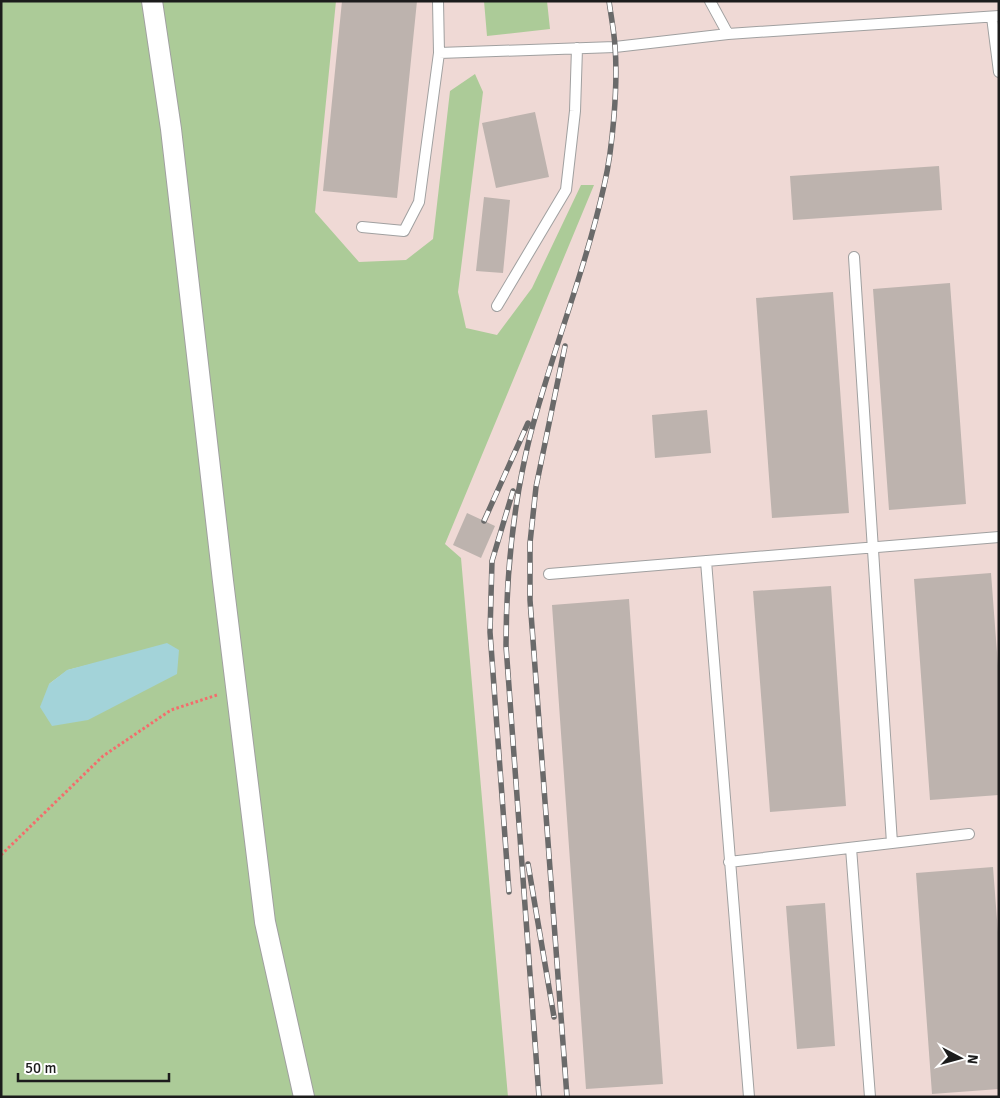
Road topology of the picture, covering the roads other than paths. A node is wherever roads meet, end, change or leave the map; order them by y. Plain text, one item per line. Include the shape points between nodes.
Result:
1 (152, 1) edge
2 (438, 1) edge
3 (710, 1) edge
4 (995, 16) edge
5 (728, 34) junction
6 (577, 48) junction
7 (439, 53) junction
8 (999, 72) edge
9 (362, 227) dead end
10 (854, 257) dead end
11 (497, 306) dead end
12 (999, 537) edge
13 (873, 548) junction
14 (706, 561) junction
15 (549, 574) dead end
16 (969, 834) dead end
17 (892, 843) junction
18 (850, 848) junction
19 (729, 862) junction
20 (304, 1097) edge
21 (749, 1097) edge
22 (870, 1097) edge

1 - 20 street via 171,129 265,922
2 - 7 lane
3 - 5 lane
4 - 5 lane
4 - 8 lane
5 - 6 lane via 615,47
6 - 7 lane
6 - 11 lane via 575,111 566,190
7 - 9 lane via 419,202 404,231
10 - 13 lane
12 - 13 lane
13 - 14 lane
13 - 17 lane
14 - 15 lane
14 - 19 lane
16 - 17 lane
17 - 18 lane
18 - 19 lane
18 - 22 lane
19 - 21 lane

